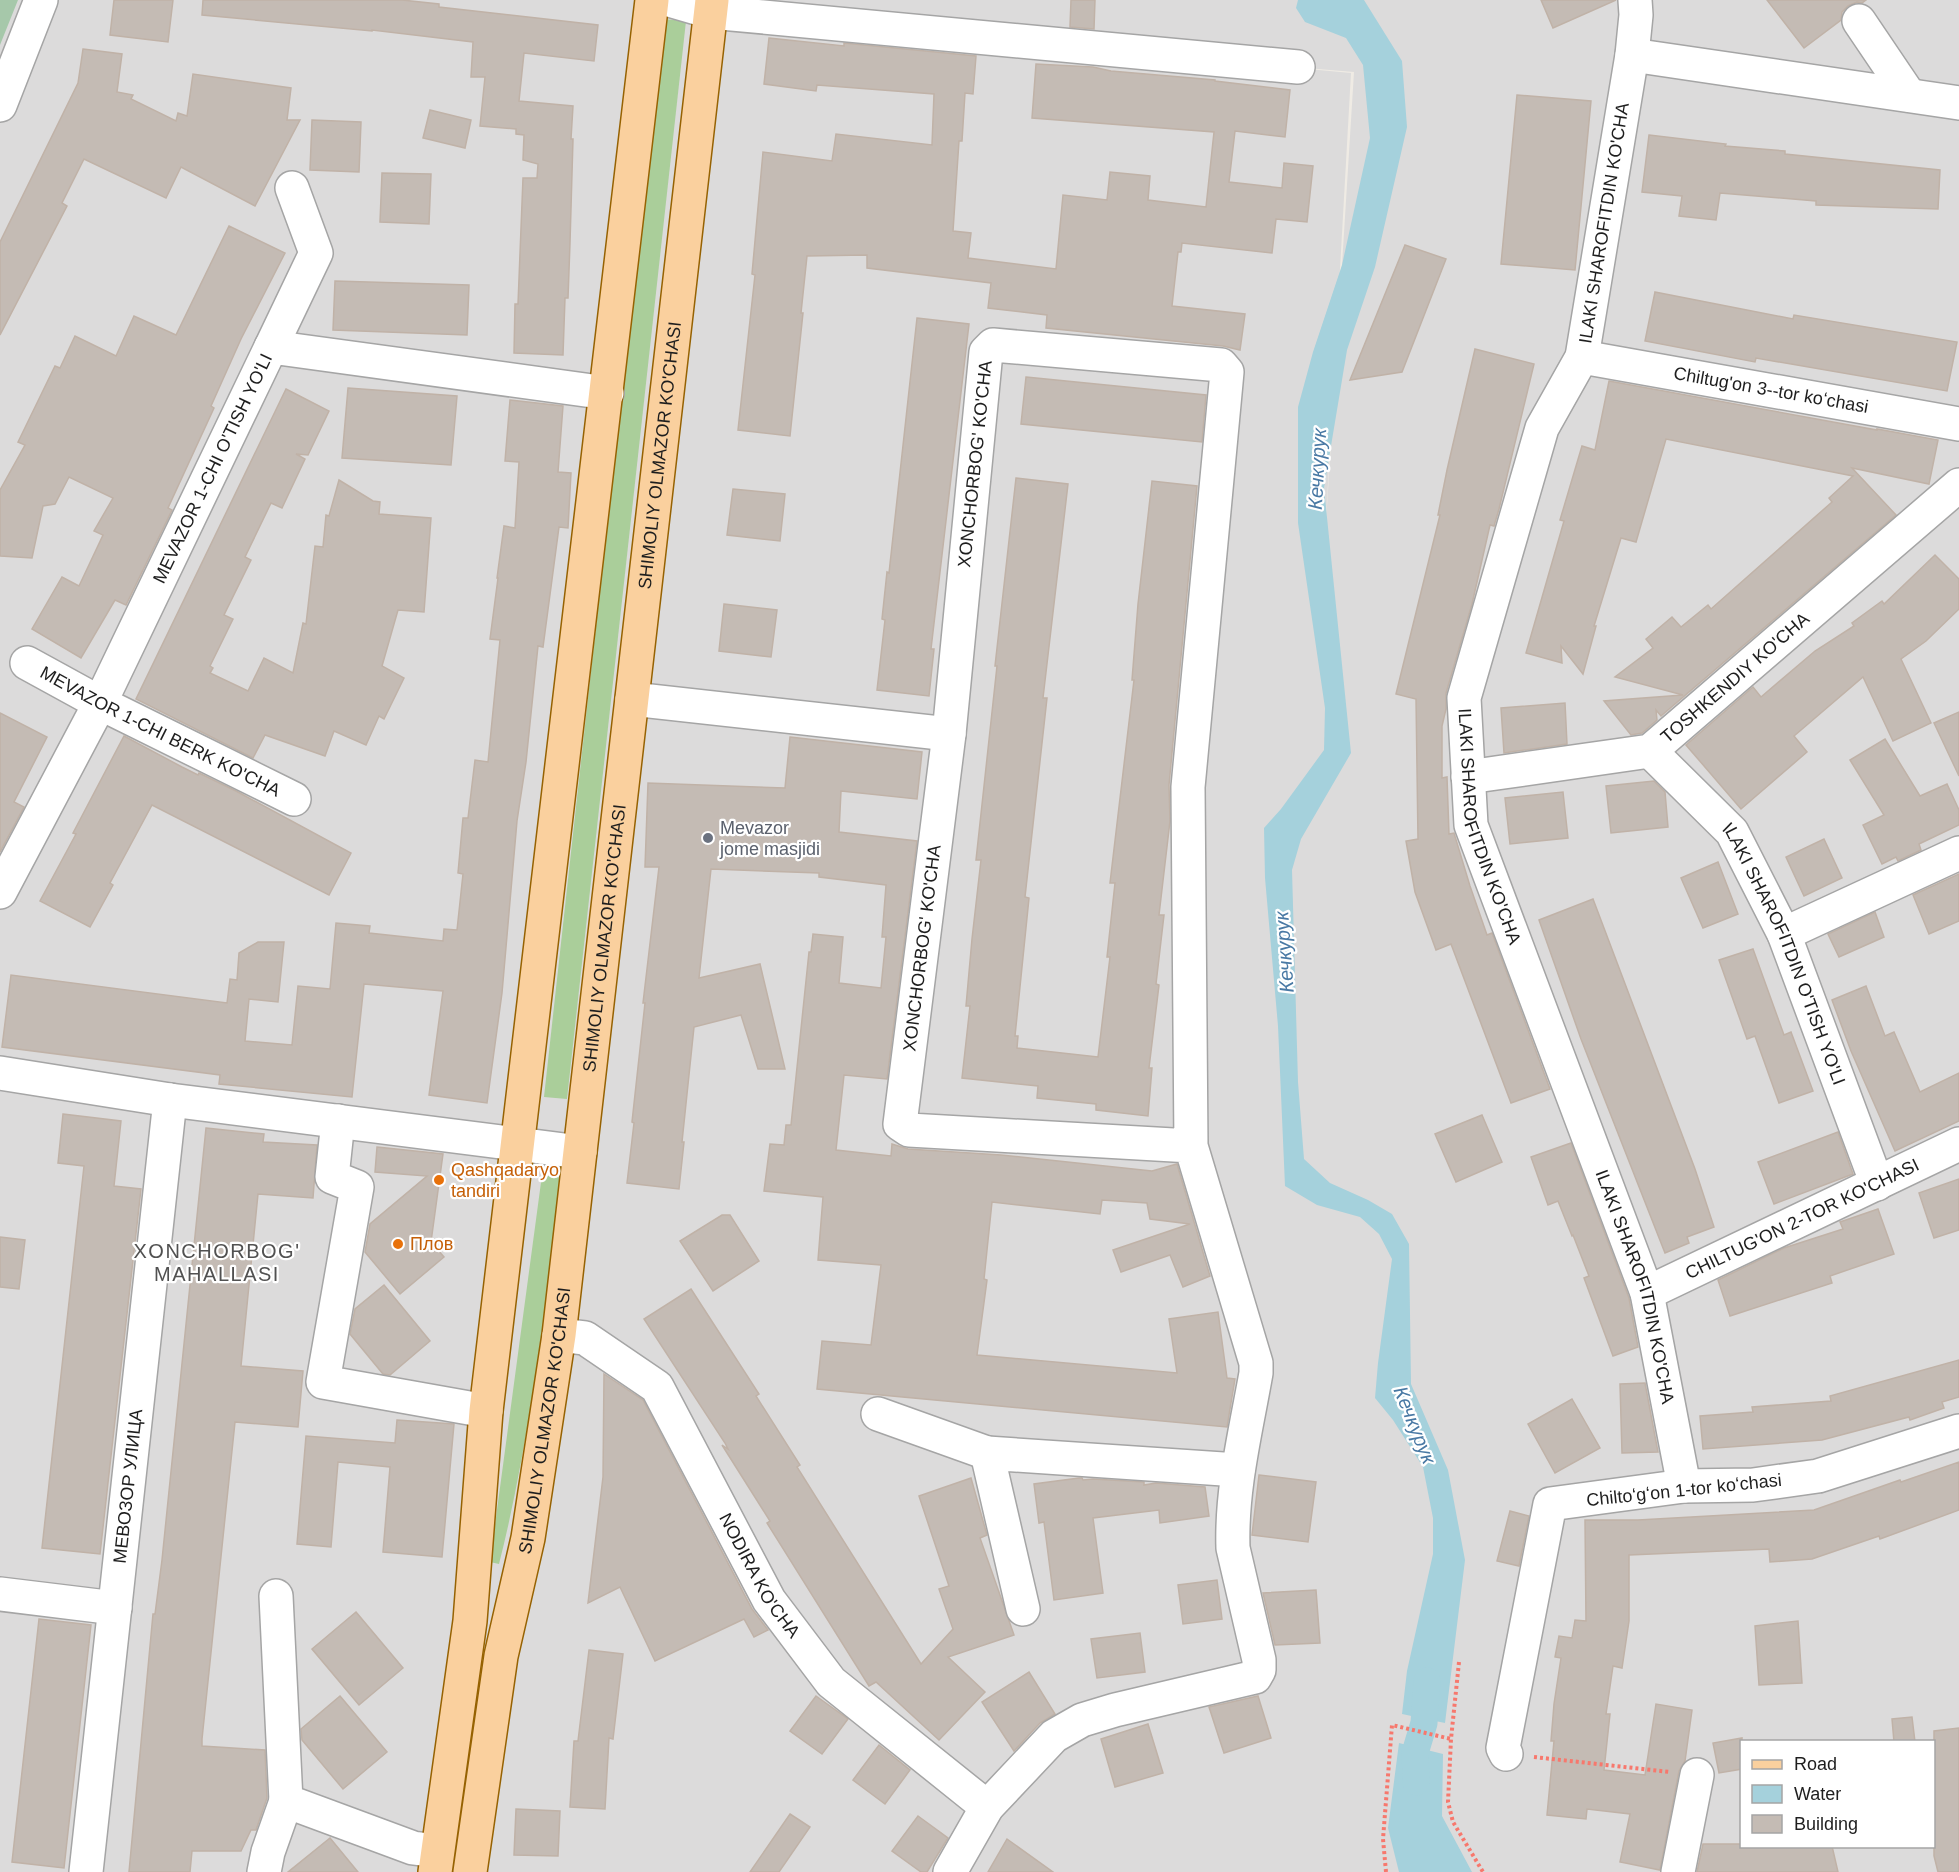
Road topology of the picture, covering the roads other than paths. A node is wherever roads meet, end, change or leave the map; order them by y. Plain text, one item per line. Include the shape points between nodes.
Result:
1 (41, 0) edge
2 (652, 0) edge
3 (669, 0) edge
4 (1635, 0) edge
5 (711, 6) edge
6 (1859, 21) dead end
7 (1632, 56) junction
8 (1298, 67) dead end
9 (1909, 95) junction
10 (1957, 101) edge
11 (0, 105) edge
12 (292, 188) dead end
13 (271, 347) junction
14 (1582, 357) junction
15 (607, 393) junction
16 (1959, 424) edge
17 (1959, 485) edge
18 (27, 663) dead end
19 (632, 699) junction
20 (100, 703) junction
21 (949, 734) junction
22 (1650, 751) junction
23 (1468, 777) junction
24 (294, 799) dead end
25 (1959, 853) edge
26 (0, 892) edge
27 (1784, 934) junction
28 (0, 1073) edge
29 (170, 1100) junction
30 (338, 1121) junction
31 (1959, 1144) edge
32 (517, 1145) junction
33 (1191, 1146) junction
34 (580, 1152) junction
35 (1876, 1184) junction
36 (1647, 1293) junction
37 (559, 1335) junction
38 (486, 1411) junction
39 (878, 1414) dead end
40 (1959, 1431) edge
41 (987, 1452) junction
42 (1238, 1470) junction
43 (1684, 1486) junction
44 (0, 1594) edge
45 (276, 1596) dead end
46 (115, 1608) junction
47 (1023, 1609) dead end
48 (1506, 1754) road end
49 (1697, 1775) road end
50 (286, 1801) junction
51 (987, 1807) junction
52 (436, 1862) edge
53 (86, 1872) edge
54 (264, 1872) edge
55 (470, 1872) edge
56 (950, 1872) edge
57 (1678, 1872) edge

1 - 11 street
2 - 15 main road
3 - 5 street
4 - 7 street, ILAKI SHAROFITDIN KO'CHA
5 - 8 street
5 - 19 main road, SHIMOLIY OLMAZOR KO'CHASI
6 - 9 street
7 - 9 street
7 - 14 street, ILAKI SHAROFITDIN KO'CHA
9 - 10 street
12 - 13 street via 316,253
13 - 15 street, MEVAZOR 1-CHI O'TISH YO'LI
13 - 20 street, MEVAZOR 1-CHI O'TISH YO'LI
14 - 16 street, Chiltug'on 3--tor koʻchasi
14 - 23 street, ILAKI SHAROFITDIN KO'CHA via 1542,428 1464,698
15 - 32 main road
17 - 22 street, TOSHKENDIY KO'CHA
18 - 20 street, MEVAZOR 1-CHI BERK KO'CHA
19 - 21 street
19 - 34 main road, SHIMOLIY OLMAZOR KO'CHASI
20 - 24 street, MEVAZOR 1-CHI BERK KO'CHA
20 - 26 street, MEVAZOR 1-CHI O'TISH YO'LI
21 - 33 street, XONCHORBOG' KO'CHA via 900,1124 909,1130
21 - 33 street, XONCHORBOG' KO'CHA via 986,352 993,345 1221,365 1227,372 1188,787
22 - 23 street, TOSHKENDIY KO'CHA
22 - 27 street, ILAKI SHAROFITDIN O'TISH YO'LI via 1732,832
23 - 36 street, ILAKI SHAROFITDIN KO'CHA via 1471,825
25 - 27 street
27 - 35 street, ILAKI SHAROFITDIN O'TISH YO'LI
28 - 29 street
29 - 30 street
29 - 46 street, МЕВОЗОР УЛИЦА
30 - 32 street
30 - 38 street via 333,1177 357,1187 323,1382
31 - 35 street, CHILTUG'ON 2-TOR KO'CHASI
32 - 34 street
32 - 38 main road
33 - 42 street, XONCHORBOG' KO'CHA via 1256,1363
34 - 37 main road, SHIMOLIY OLMAZOR KO'CHASI
35 - 36 street, CHILTUG'ON 2-TOR KO'CHASI
36 - 43 street, ILAKI SHAROFITDIN KO'CHA
37 - 51 street, NODIRA KO'CHA via 585,1338 657,1387 769,1600 831,1682
37 - 55 main road, SHIMOLIY OLMAZOR KO'CHASI via 528,1538 501,1656
38 - 52 main road via 470,1621
39 - 41 street
40 - 43 street, Chiltoʻgʻon 1-tor koʻchasi via 1818,1476 1753,1485
41 - 42 street
41 - 47 street
42 - 51 street, XONCHORBOG' KO'CHA via 1233,1548 1259,1660 1255,1677 1082,1720 1054,1737
43 - 48 street, Chiltoʻgʻon 1-tor koʻchasi via 1550,1504 1503,1748
44 - 46 street
45 - 50 street
46 - 53 street, МЕВОЗОР УЛИЦА
49 - 57 street
50 - 52 street via 412,1848
50 - 54 street
51 - 56 street

